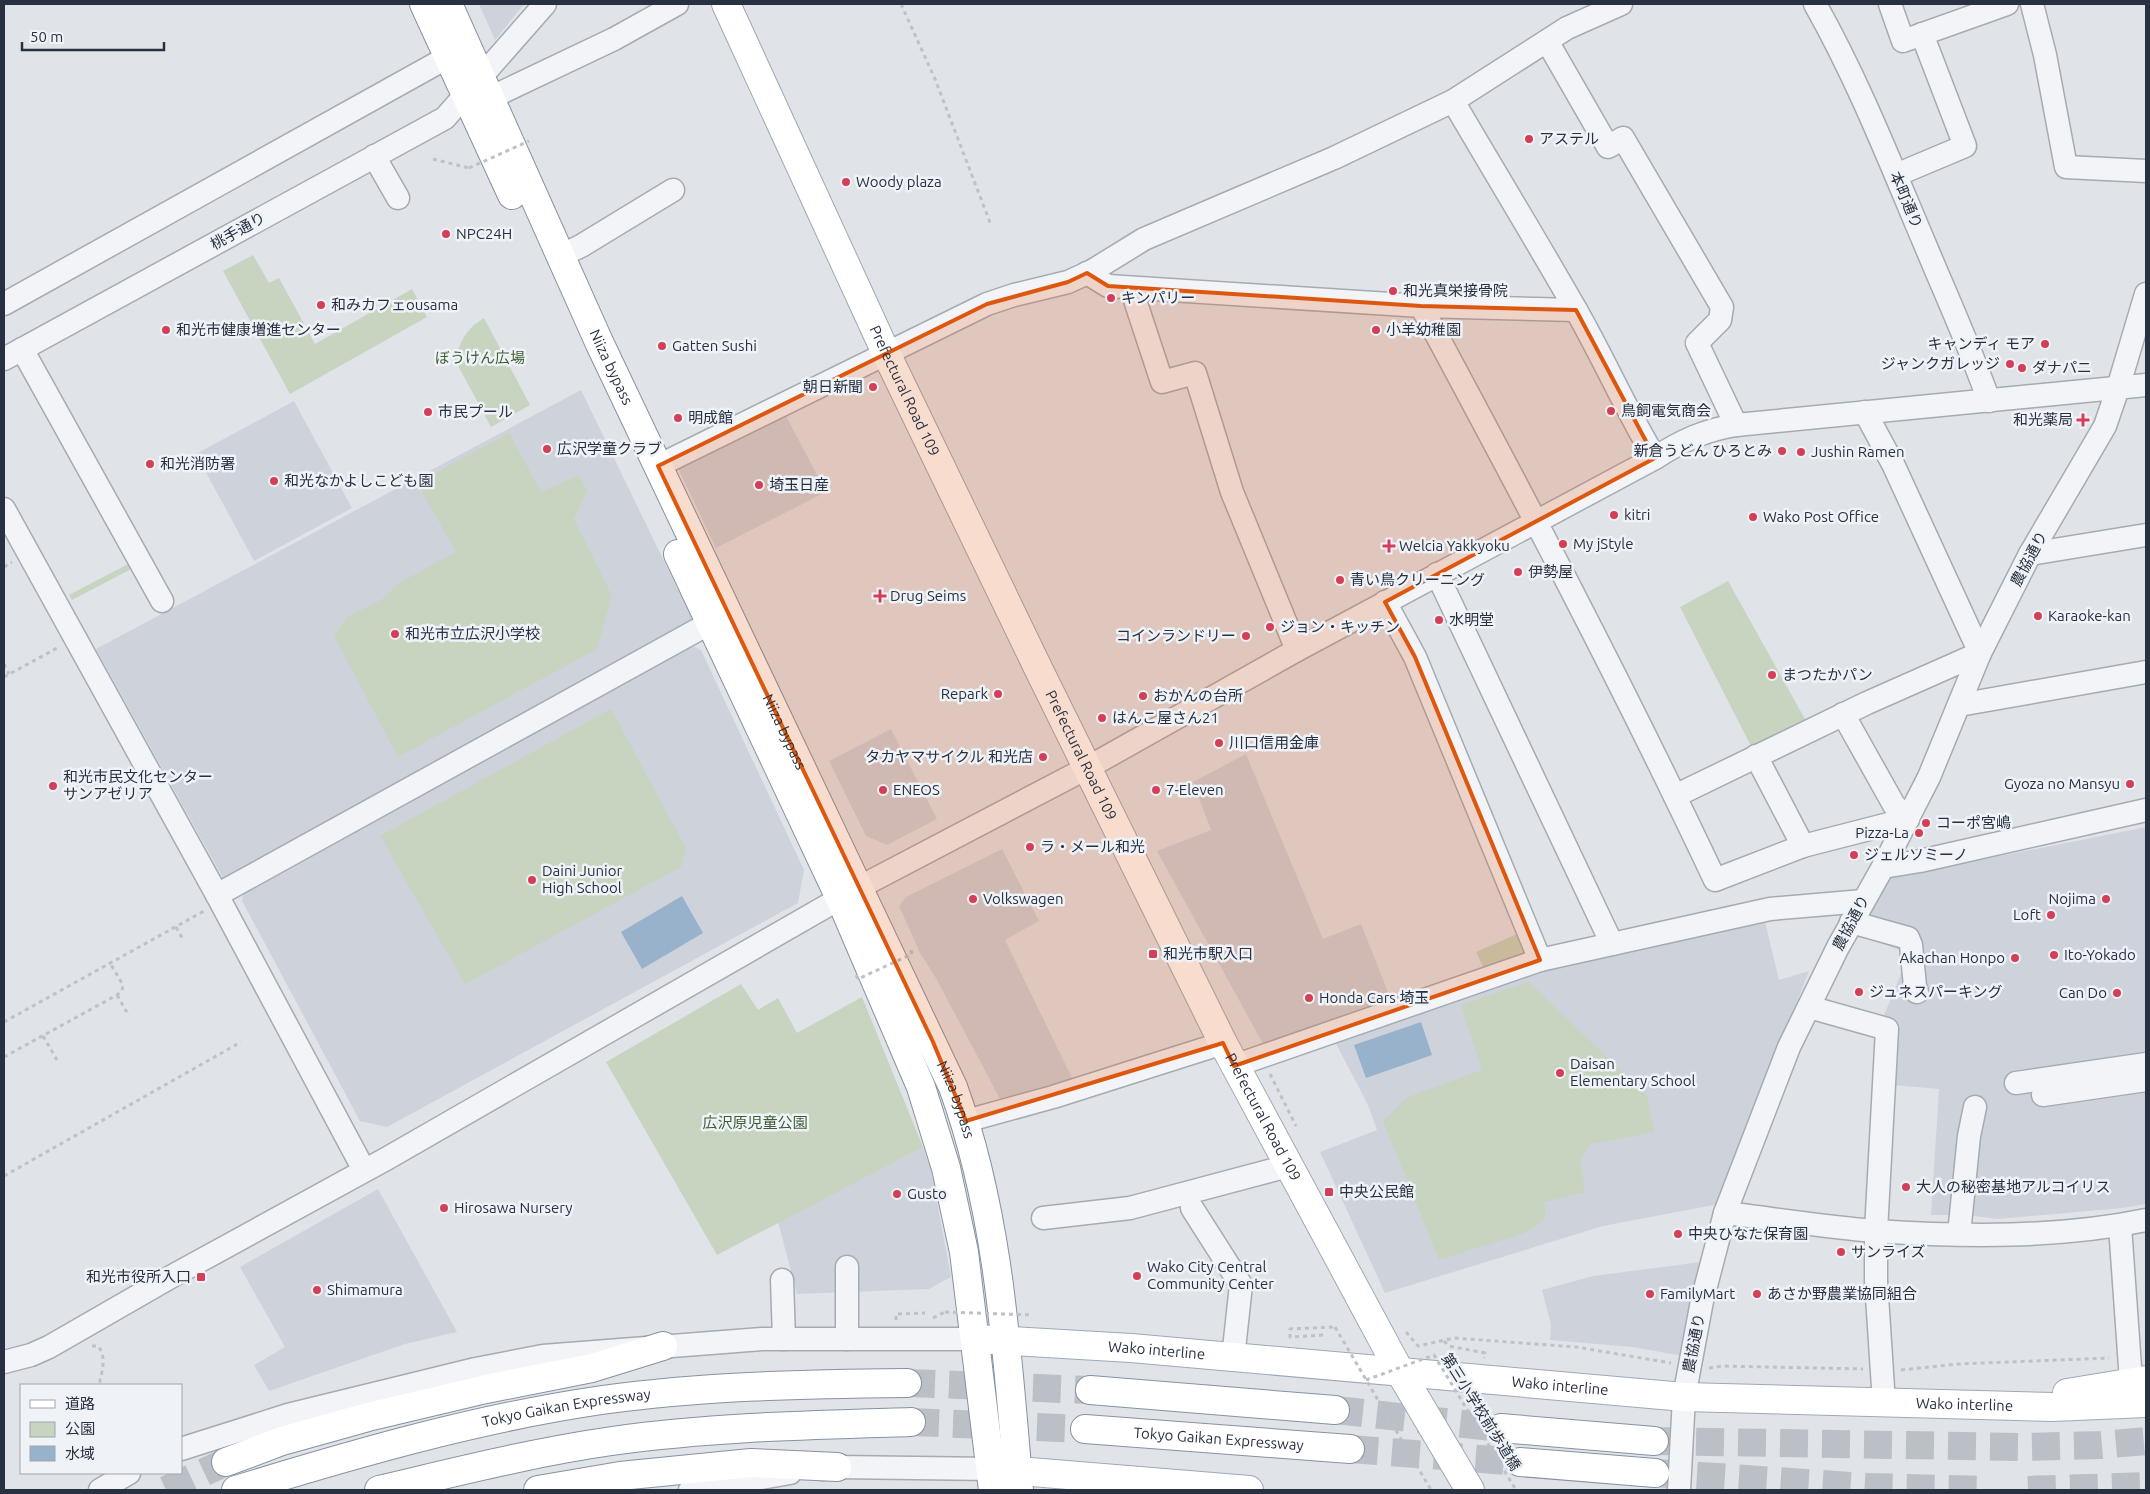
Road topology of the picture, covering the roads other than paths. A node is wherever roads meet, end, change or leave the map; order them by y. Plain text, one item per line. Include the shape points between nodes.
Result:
1 (424, 4) edge
2 (448, 4) edge
3 (545, 4) edge
4 (677, 4) edge
5 (726, 4) edge
6 (1621, 4) edge
7 (1815, 4) edge
8 (1890, 4) edge
9 (2032, 4) edge
10 (1998, 5) edge
11 (1922, 34) junction
12 (1547, 41) junction
13 (448, 57) junction
14 (479, 90) junction
15 (1453, 101) junction
16 (374, 156) junction
17 (2146, 171) edge
18 (1896, 175) junction
19 (673, 190) dead end
20 (398, 198) dead end
21 (560, 256) junction
22 (1087, 273) junction
23 (1131, 288) junction
24 (2146, 294) edge
25 (4, 304) edge
26 (1421, 306) junction
27 (1576, 310) junction
28 (13, 354) edge
29 (886, 355) junction
30 (2146, 385) edge
31 (2118, 388) junction
32 (1989, 401) junction
33 (1865, 412) junction
34 (1736, 425) junction
35 (1655, 458) junction
36 (658, 466) junction
37 (4, 509) edge
38 (1536, 520) junction
39 (2146, 535) edge
40 (2030, 554) junction
41 (1438, 574) junction
42 (162, 601) dead end
43 (1385, 602) junction
44 (710, 623) junction
45 (1297, 650) junction
46 (1980, 654) junction
47 (2146, 672) edge
48 (1959, 704) junction
49 (1844, 714) junction
50 (1756, 756) junction
51 (1087, 768) junction
52 (1676, 796) junction
53 (2146, 810) edge
54 (1908, 818) junction
55 (1803, 846) junction
56 (1883, 867) junction
57 (848, 893) junction
58 (219, 898) junction
59 (1863, 901) junction
60 (1852, 922) junction
61 (1612, 944) junction
62 (1540, 960) junction
63 (1917, 992) dead end
64 (1809, 1007) junction
65 (1228, 1055) junction
66 (2146, 1064) edge
67 (2146, 1080) edge
68 (2016, 1083) dead end
69 (2042, 1096) dead end
70 (1975, 1107) dead end
71 (966, 1121) junction
72 (1288, 1166) junction
73 (364, 1170) junction
74 (1192, 1208) dead end
75 (1725, 1213) junction
76 (1043, 1218) dead end
77 (2146, 1220) edge
78 (2120, 1226) junction
79 (1876, 1231) junction
80 (1959, 1234) junction
81 (847, 1267) dead end
82 (782, 1280) dead end
83 (784, 1339) junction
84 (848, 1339) junction
85 (976, 1339) junction
86 (1005, 1342) junction
87 (663, 1346) junction
88 (1233, 1358) junction
89 (4, 1362) edge
90 (1400, 1372) junction
91 (907, 1383) tunnel mouth
92 (2141, 1388) edge
93 (1090, 1390) tunnel mouth
94 (1684, 1396) junction
95 (1884, 1403) junction
96 (1335, 1410) tunnel mouth
97 (911, 1422) tunnel mouth
98 (1501, 1428) tunnel mouth
99 (1085, 1429) tunnel mouth
100 (1654, 1441) tunnel mouth
101 (182, 1449) edge
102 (1350, 1449) tunnel mouth
103 (226, 1462) tunnel mouth
104 (1520, 1462) tunnel mouth
105 (837, 1467) junction
106 (1655, 1473) tunnel mouth
107 (127, 1474) edge
108 (992, 1479) edge
109 (1018, 1481) edge
110 (100, 1490) edge
111 (236, 1490) tunnel mouth
112 (379, 1490) edge
113 (538, 1490) edge
114 (690, 1490) edge
115 (1249, 1490) edge
116 (1470, 1490) edge
117 (1679, 1490) edge

1 - 13 main road, Niiza bypass
2 - 14 main road, Niiza bypass
3 - 14 street, 桃手通り
4 - 14 street via 614,39
5 - 29 main road, Prefectural Road 109
6 - 12 street via 1582,20
7 - 18 street, 本町通り
8 - 11 street via 1903,41
9 - 17 street via 2066,167
10 - 11 street
11 - 18 street via 1965,146
12 - 15 street
12 - 34 street via 1608,147 1623,138 1722,307 1720,320 1696,344
13 - 14 main road, Niiza bypass
13 - 25 street
14 - 16 street, 桃手通り via 445,118
14 - 21 main road, Niiza bypass
14 - 44 main road, Niiza bypass
15 - 22 street via 1334,158 1144,239
15 - 27 street
16 - 20 street
16 - 28 street, 桃手通り
18 - 32 street, 本町通り
19 - 21 street
21 - 36 main road, Niiza bypass
22 - 23 street via 1108,286
22 - 29 street via 1068,282 987,304
23 - 26 street
23 - 45 street via 1162,382 1195,373 1232,492
24 - 31 street, 農協通り
26 - 27 street
26 - 38 street
27 - 35 street
28 - 42 street
29 - 36 street
29 - 51 main road, Prefectural Road 109
30 - 31 street
31 - 32 street
31 - 40 street, 農協通り via 2105,426
32 - 33 street
33 - 34 street
33 - 46 street via 1893,464
34 - 35 street via 1679,442
35 - 38 street
36 - 57 main road, Niiza bypass
37 - 58 street
38 - 41 street
38 - 52 street
39 - 40 street
40 - 46 street, 農協通り
41 - 43 street
41 - 61 street
43 - 45 street
43 - 62 street via 1415,657
44 - 57 main road, Niiza bypass
44 - 58 street
45 - 51 street
46 - 48 street, 農協通り
46 - 49 street
47 - 48 street
48 - 54 street, 農協通り
49 - 50 street
49 - 54 street via 1894,805
50 - 52 street
50 - 55 street
51 - 57 street
51 - 65 main road, Prefectural Road 109
52 - 55 street via 1715,880
53 - 56 street
54 - 55 street
54 - 56 street, 農協通り
56 - 59 street, 農協通り
57 - 71 main road, Niiza bypass via 933,1042
57 - 73 street
57 - 85 main road, Niiza bypass via 936,1131 964,1252
58 - 73 street
59 - 60 street, 農協通り
59 - 61 street via 1770,909
60 - 63 street via 1908,938 1912,945
60 - 64 street, 農協通り
61 - 62 street
62 - 65 street via 1261,1057
64 - 75 street, 農協通り via 1789,1047
64 - 79 street via 1887,1029
65 - 71 street
65 - 72 main road, Prefectural Road 109
66 - 68 street
67 - 69 street
70 - 80 street
71 - 86 main road, Niiza bypass via 996,1261
72 - 76 street via 1130,1208
72 - 90 main road, Prefectural Road 109
73 - 89 street via 64,1338 31,1355
74 - 88 street via 1241,1285
75 - 79 street
75 - 94 street, 農協通り via 1702,1301
77 - 78 street
78 - 80 street via 2014,1234
78 - 92 street
79 - 80 street
79 - 95 street
81 - 84 street
82 - 83 street
83 - 84 street
83 - 87 street
84 - 85 street
85 - 86 main road, Wako interline
85 - 108 main road, Niiza bypass
86 - 88 main road, Wako interline via 1131,1348
86 - 109 main road, Niiza bypass
87 - 101 street via 543,1356 476,1369 288,1415
87 - 103 main road via 592,1368 368,1417 282,1441
88 - 90 main road, Wako interline
90 - 94 main road, Wako interline
90 - 116 main road, Prefectural Road 109
91 - 111 main road, Tokyo Gaikan Expressway via 707,1390 603,1400 480,1422
92 - 95 main road, Wako interline via 2053,1407
93 - 96 main road
94 - 95 main road, Wako interline
94 - 117 street, 農協通り
97 - 112 main road via 726,1429 612,1441 485,1465
98 - 100 main road
99 - 102 main road, Tokyo Gaikan Expressway
104 - 106 main road
105 - 108 street
105 - 113 main road via 751,1463 620,1476
105 - 114 street
107 - 110 street
108 - 109 main road
109 - 115 main road

